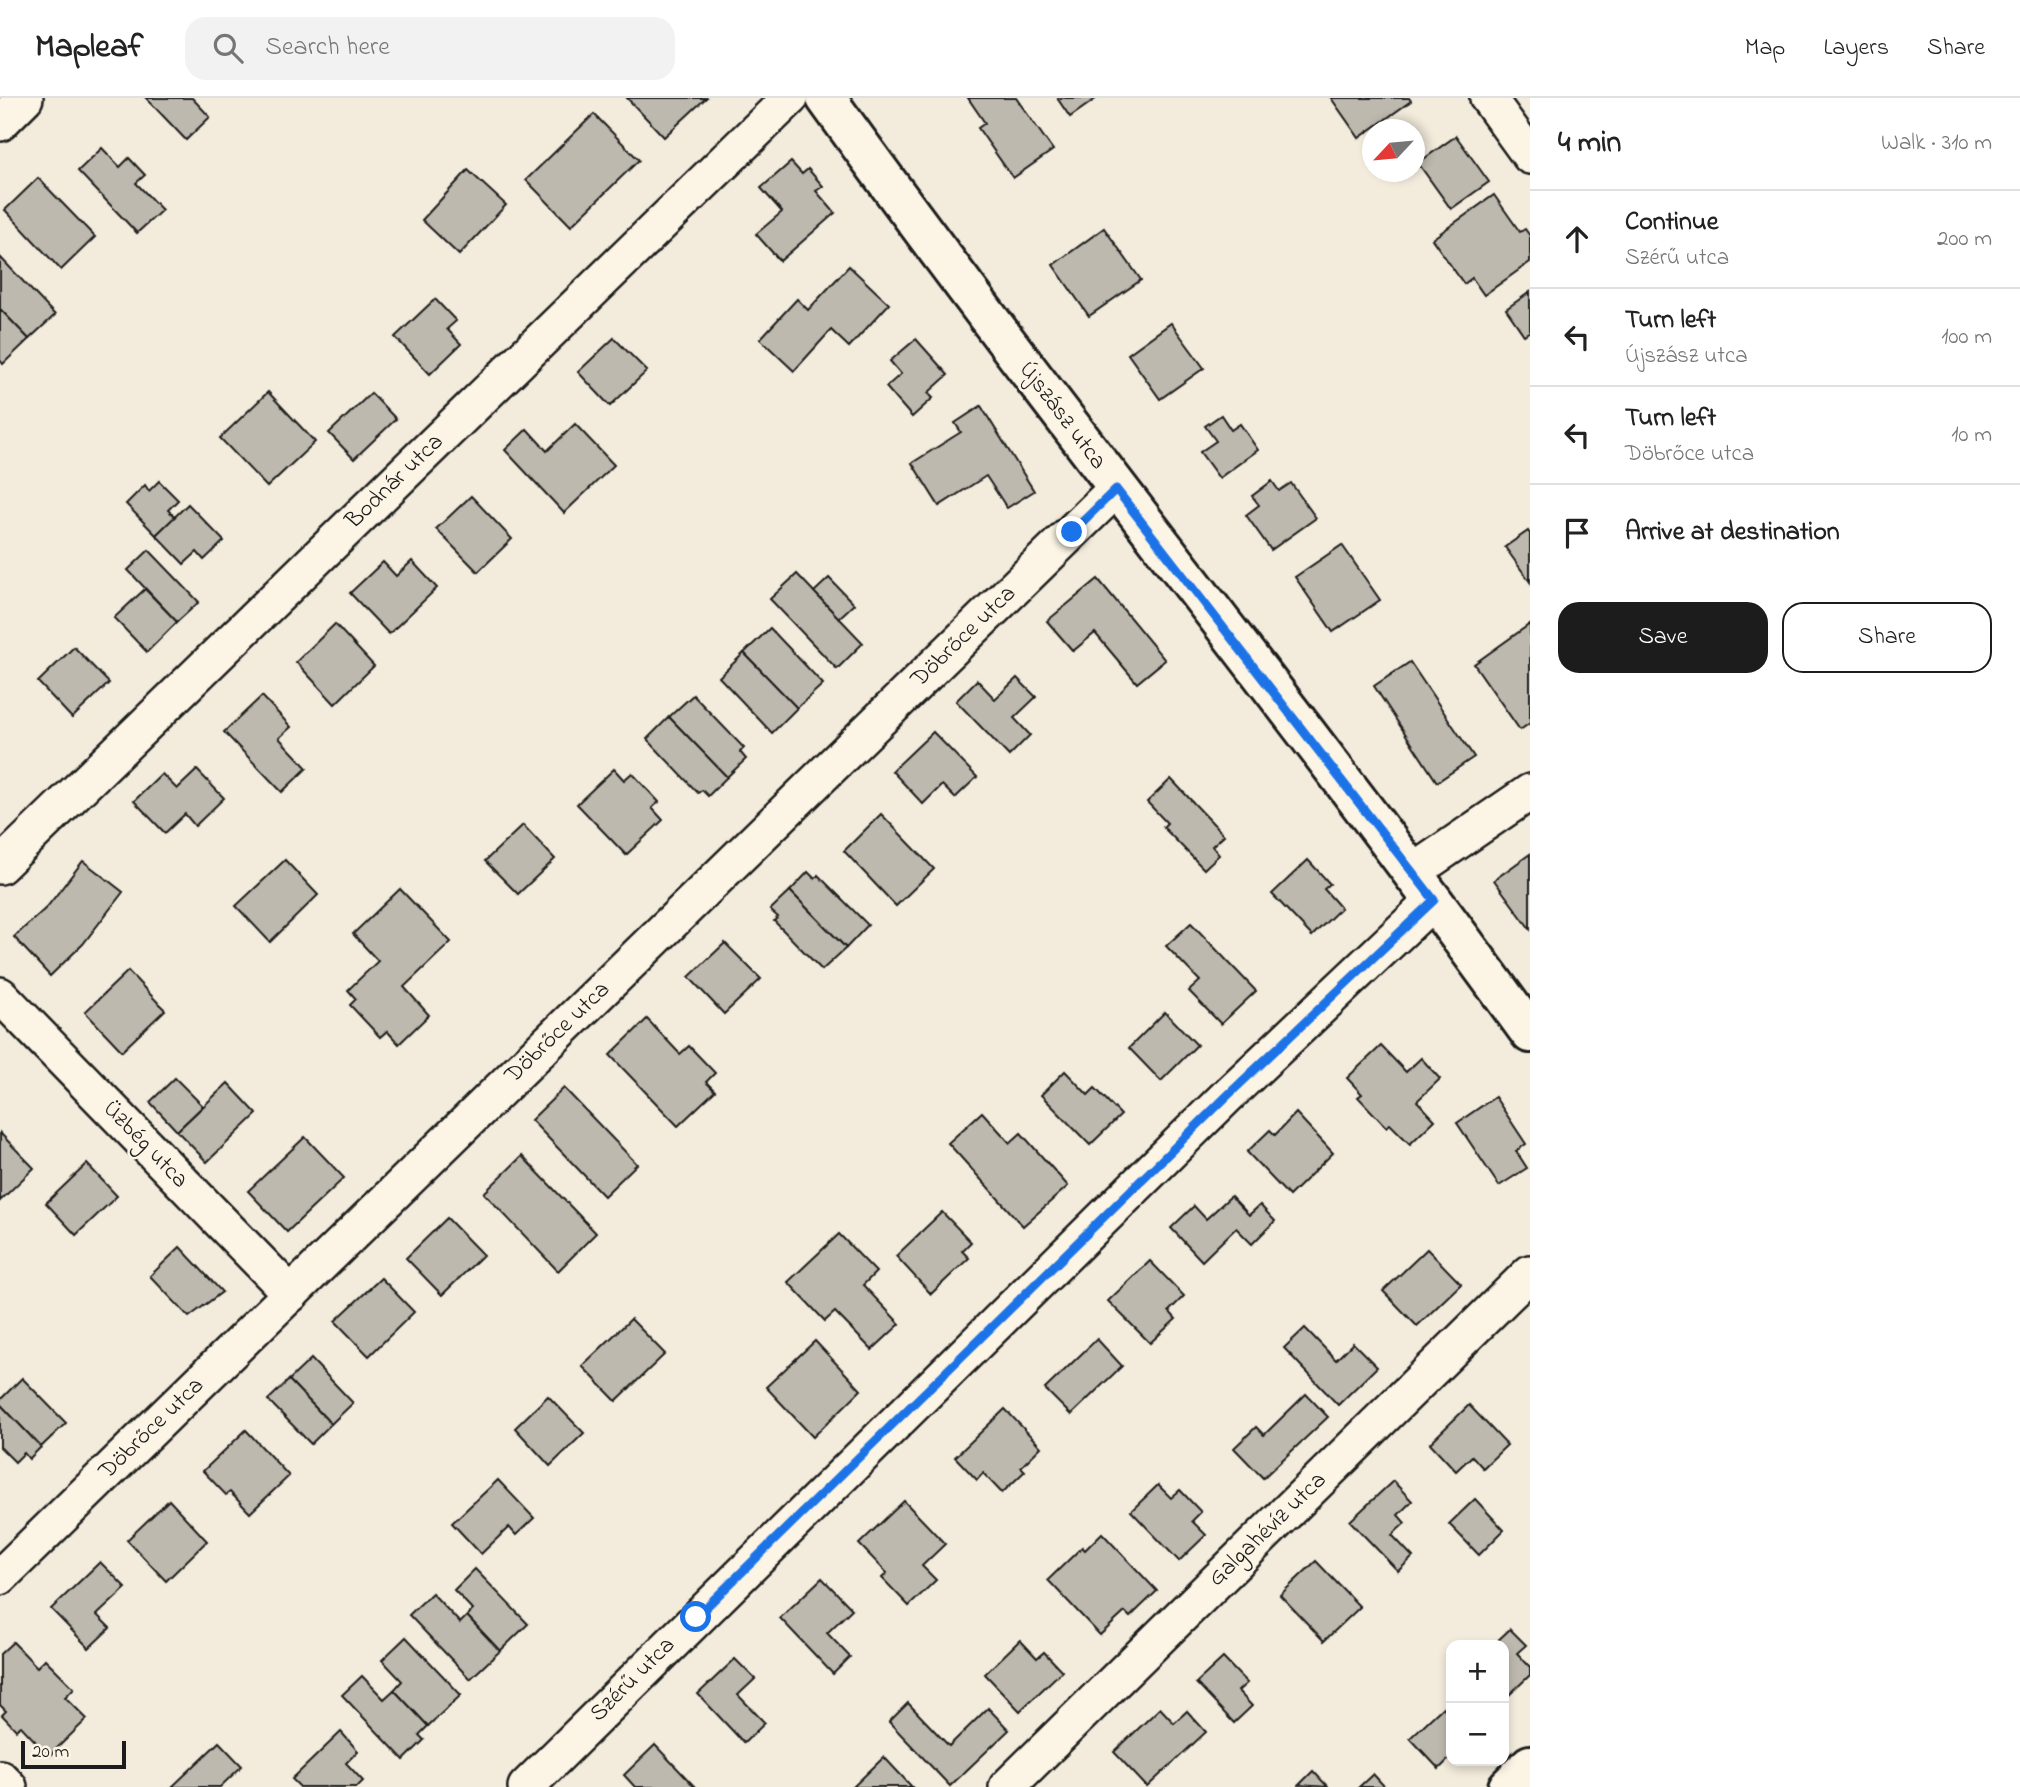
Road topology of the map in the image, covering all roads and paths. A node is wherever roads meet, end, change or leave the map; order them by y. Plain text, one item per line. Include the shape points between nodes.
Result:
1 (25, 98) edge
2 (790, 98) edge
3 (1488, 98) edge
4 (836, 101) edge
5 (0, 123) edge
6 (1530, 156) edge
7 (1116, 489) junction
8 (1530, 792) edge
9 (0, 866) edge
10 (1423, 886) junction
11 (0, 995) edge
12 (1530, 1034) edge
13 (1530, 1273) edge
14 (290, 1294) junction
15 (0, 1577) edge
16 (1530, 1765) edge
17 (0, 1777) edge
18 (9, 1787) edge
19 (526, 1787) edge
20 (1007, 1787) edge
21 (1508, 1787) edge

1 - 5 street
2 - 9 street, Bodnár utca
3 - 6 street
4 - 7 street, Újszász utca
7 - 10 street, Újszász utca
7 - 14 street, Döbrőce utca
8 - 10 street, Szérű utca
10 - 12 street, Újszász utca
10 - 19 street, Szérű utca via 1227,1096
11 - 14 street, Üzbég utca
13 - 20 street, Galgahévíz utca
14 - 15 street, Döbrőce utca
16 - 21 street
17 - 18 street

